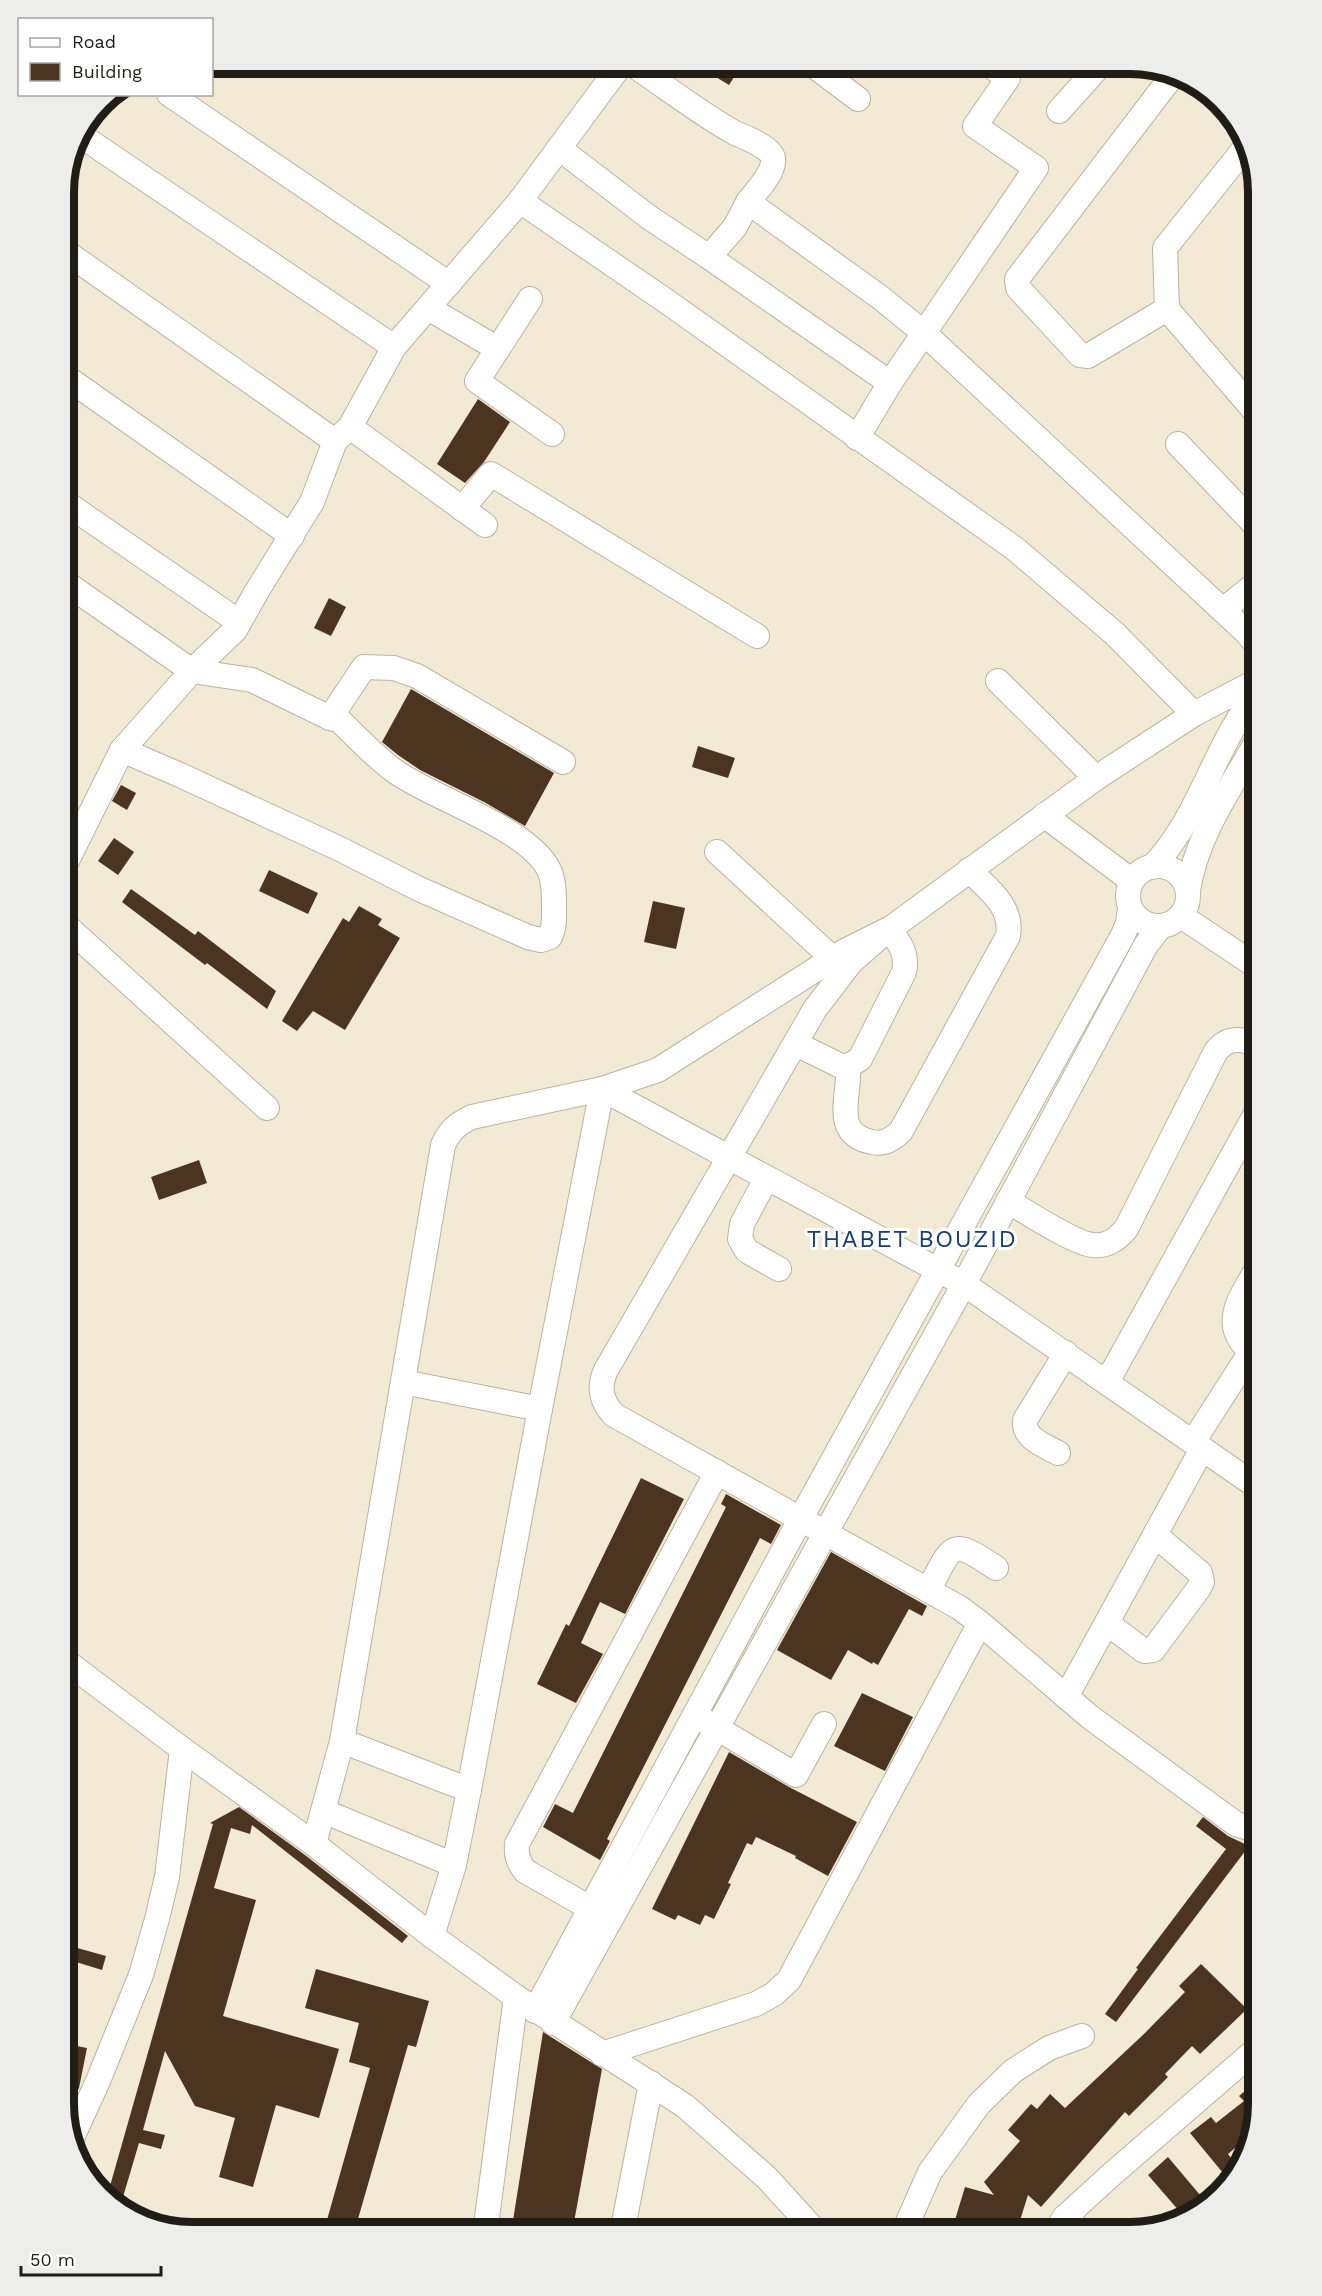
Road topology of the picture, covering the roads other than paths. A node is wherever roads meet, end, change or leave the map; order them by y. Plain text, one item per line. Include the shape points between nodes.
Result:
1 (614, 74) edge
2 (646, 74) edge
3 (825, 74) edge
4 (1002, 74) edge
5 (1092, 74) edge
6 (1169, 80) edge
7 (172, 96) edge
8 (858, 99) dead end
9 (1059, 111) dead end
10 (86, 139) edge
11 (560, 148) junction
12 (1242, 152) edge
13 (520, 201) junction
14 (748, 202) junction
15 (74, 257) edge
16 (709, 257) junction
17 (449, 284) junction
18 (530, 298) dead end
19 (429, 308) junction
20 (1167, 309) junction
21 (924, 333) junction
22 (394, 347) junction
23 (498, 350) junction
24 (74, 383) edge
25 (890, 383) junction
26 (1248, 403) edge
27 (342, 434) junction
28 (552, 434) dead end
29 (857, 438) junction
30 (1178, 444) dead end
31 (74, 509) edge
32 (462, 509) junction
33 (1248, 517) edge
34 (484, 525) dead end
35 (292, 536) junction
36 (74, 589) edge
37 (1248, 590) edge
38 (1222, 610) junction
39 (239, 622) junction
40 (756, 636) dead end
41 (1248, 636) edge
42 (192, 671) junction
43 (998, 681) dead end
44 (1248, 686) edge
45 (1248, 706) edge
46 (1194, 714) junction
47 (330, 718) junction
48 (122, 750) junction
49 (1248, 758) edge
50 (563, 762) dead end
51 (1095, 778) junction
52 (1044, 815) junction
53 (74, 847) edge
54 (717, 852) dead end
55 (1152, 867) junction
56 (969, 870) junction
57 (1132, 881) junction
58 (1188, 891) junction
59 (1130, 909) junction
60 (1171, 921) junction
61 (890, 929) junction
62 (74, 933) edge
63 (1248, 962) edge
64 (838, 964) junction
65 (1248, 1041) edge
66 (796, 1044) junction
67 (848, 1066) junction
68 (602, 1089) junction
69 (267, 1108) dead end
70 (1248, 1128) edge
71 (729, 1159) junction
72 (766, 1179) junction
73 (1008, 1202) junction
74 (938, 1268) junction
75 (779, 1269) dead end
76 (964, 1284) junction
77 (1248, 1286) edge
78 (1248, 1347) edge
79 (1066, 1353) junction
80 (1248, 1364) edge
81 (403, 1382) junction
82 (1107, 1382) junction
83 (540, 1408) junction
84 (1198, 1445) junction
85 (1058, 1453) dead end
86 (717, 1472) junction
87 (1248, 1480) edge
88 (801, 1518) junction
89 (827, 1532) junction
90 (1155, 1535) junction
91 (996, 1568) dead end
92 (929, 1589) junction
93 (980, 1623) junction
94 (1107, 1623) junction
95 (74, 1667) edge
96 (1066, 1697) junction
97 (694, 1715) junction
98 (824, 1724) dead end
99 (717, 1728) junction
100 (342, 1741) junction
101 (182, 1749) junction
102 (469, 1791) junction
103 (323, 1811) junction
104 (1248, 1828) edge
105 (314, 1844) junction
106 (454, 1865) junction
107 (590, 1908) junction
108 (432, 1936) junction
109 (516, 1997) junction
110 (544, 2017) junction
111 (1082, 2036) dead end
112 (602, 2054) junction
113 (1248, 2057) edge
114 (651, 2083) junction
115 (76, 2129) edge
116 (486, 2222) edge
117 (624, 2222) edge
118 (807, 2222) edge
119 (908, 2222) edge
120 (1063, 2222) edge

1 - 11 street
2 - 14 street via 728,129 769,150 772,166
3 - 8 street
4 - 21 street via 1008,78 975,126 1036,168
5 - 9 street
6 - 20 street via 1017,281 1018,288 1084,357
7 - 17 street
10 - 22 street
11 - 13 street
11 - 16 street via 650,218
12 - 20 street via 1165,248
13 - 17 street
13 - 29 street
14 - 16 street via 735,227
14 - 21 street
15 - 27 street
16 - 25 street
17 - 19 street
18 - 23 street
19 - 22 street
19 - 23 street
20 - 26 street
21 - 25 street
21 - 38 street
22 - 27 street
23 - 28 street via 477,381
24 - 35 street
25 - 29 street
27 - 32 street
27 - 35 street
29 - 46 street via 1014,548 1115,634
30 - 33 street
31 - 39 street
32 - 34 street
32 - 40 street via 491,474
35 - 39 street
36 - 42 street
37 - 38 street
38 - 41 street
39 - 42 street
42 - 47 street via 252,680
42 - 48 street
43 - 51 street
44 - 46 street
45 - 55 street via 1179,832
46 - 51 street
47 - 48 street via 339,720 394,771 431,794 499,825 535,852 549,870 554,896 550,937 541,940 528,936 467,910
47 - 50 street via 364,667 394,668 417,676
48 - 53 street
49 - 58 street via 1200,845
51 - 52 street
52 - 56 street
52 - 57 street
54 - 64 street
55 - 57 street
55 - 58 street via 1175,871
56 - 61 street
56 - 67 street via 1007,912 1008,936 901,1131 890,1140 869,1142 855,1135 846,1123
57 - 59 street
58 - 60 street via 1187,904
59 - 60 street via 1143,923
59 - 74 street via 1123,935
60 - 63 street
60 - 73 street via 1146,945
61 - 64 street
61 - 67 street via 903,948 904,972 864,1054
62 - 69 street
64 - 66 street
64 - 68 street via 672,1063
65 - 73 street via 1228,1041 1216,1051 1126,1229 1115,1240 1100,1245 1084,1244
66 - 67 street via 834,1064
66 - 71 street
68 - 71 street
68 - 81 street via 472,1117 449,1132 443,1145
68 - 83 street
70 - 82 street
71 - 72 street
71 - 86 street via 606,1370 601,1385 603,1401 614,1414
72 - 74 street
72 - 75 street via 742,1224 740,1239 747,1251
73 - 76 street
74 - 76 street
74 - 88 street
76 - 79 street
76 - 89 street
77 - 78 street via 1234,1318 1237,1335
79 - 82 street
79 - 85 street via 1024,1425 1030,1437
80 - 84 street
81 - 83 street
81 - 100 street
82 - 84 street
83 - 102 street
84 - 87 street
84 - 90 street
86 - 88 street
86 - 107 street via 517,1844 516,1853 525,1871
88 - 89 street
88 - 97 street
89 - 92 street
89 - 99 street
90 - 94 street
90 - 94 street via 1200,1573 1199,1588 1152,1650 1144,1651
91 - 92 street via 969,1550 957,1549 948,1554
92 - 93 street
93 - 96 street
93 - 112 street via 795,1971 782,1988 756,2004
94 - 96 street
95 - 101 street
96 - 104 street via 1236,1824
97 - 99 street
97 - 107 street
98 - 99 street via 796,1775
99 - 110 street
100 - 102 street
100 - 103 street
101 - 105 street
101 - 115 street via 167,1877 157,1919 141,1975
102 - 106 street
103 - 105 street
103 - 106 street
105 - 108 street
106 - 108 street
107 - 110 street
108 - 109 street
109 - 110 street
109 - 116 street
110 - 112 street
111 - 119 street via 1048,2049 1013,2071 979,2104 930,2172
112 - 114 street
113 - 120 street via 1111,2175
114 - 117 street
114 - 118 street via 723,2138

